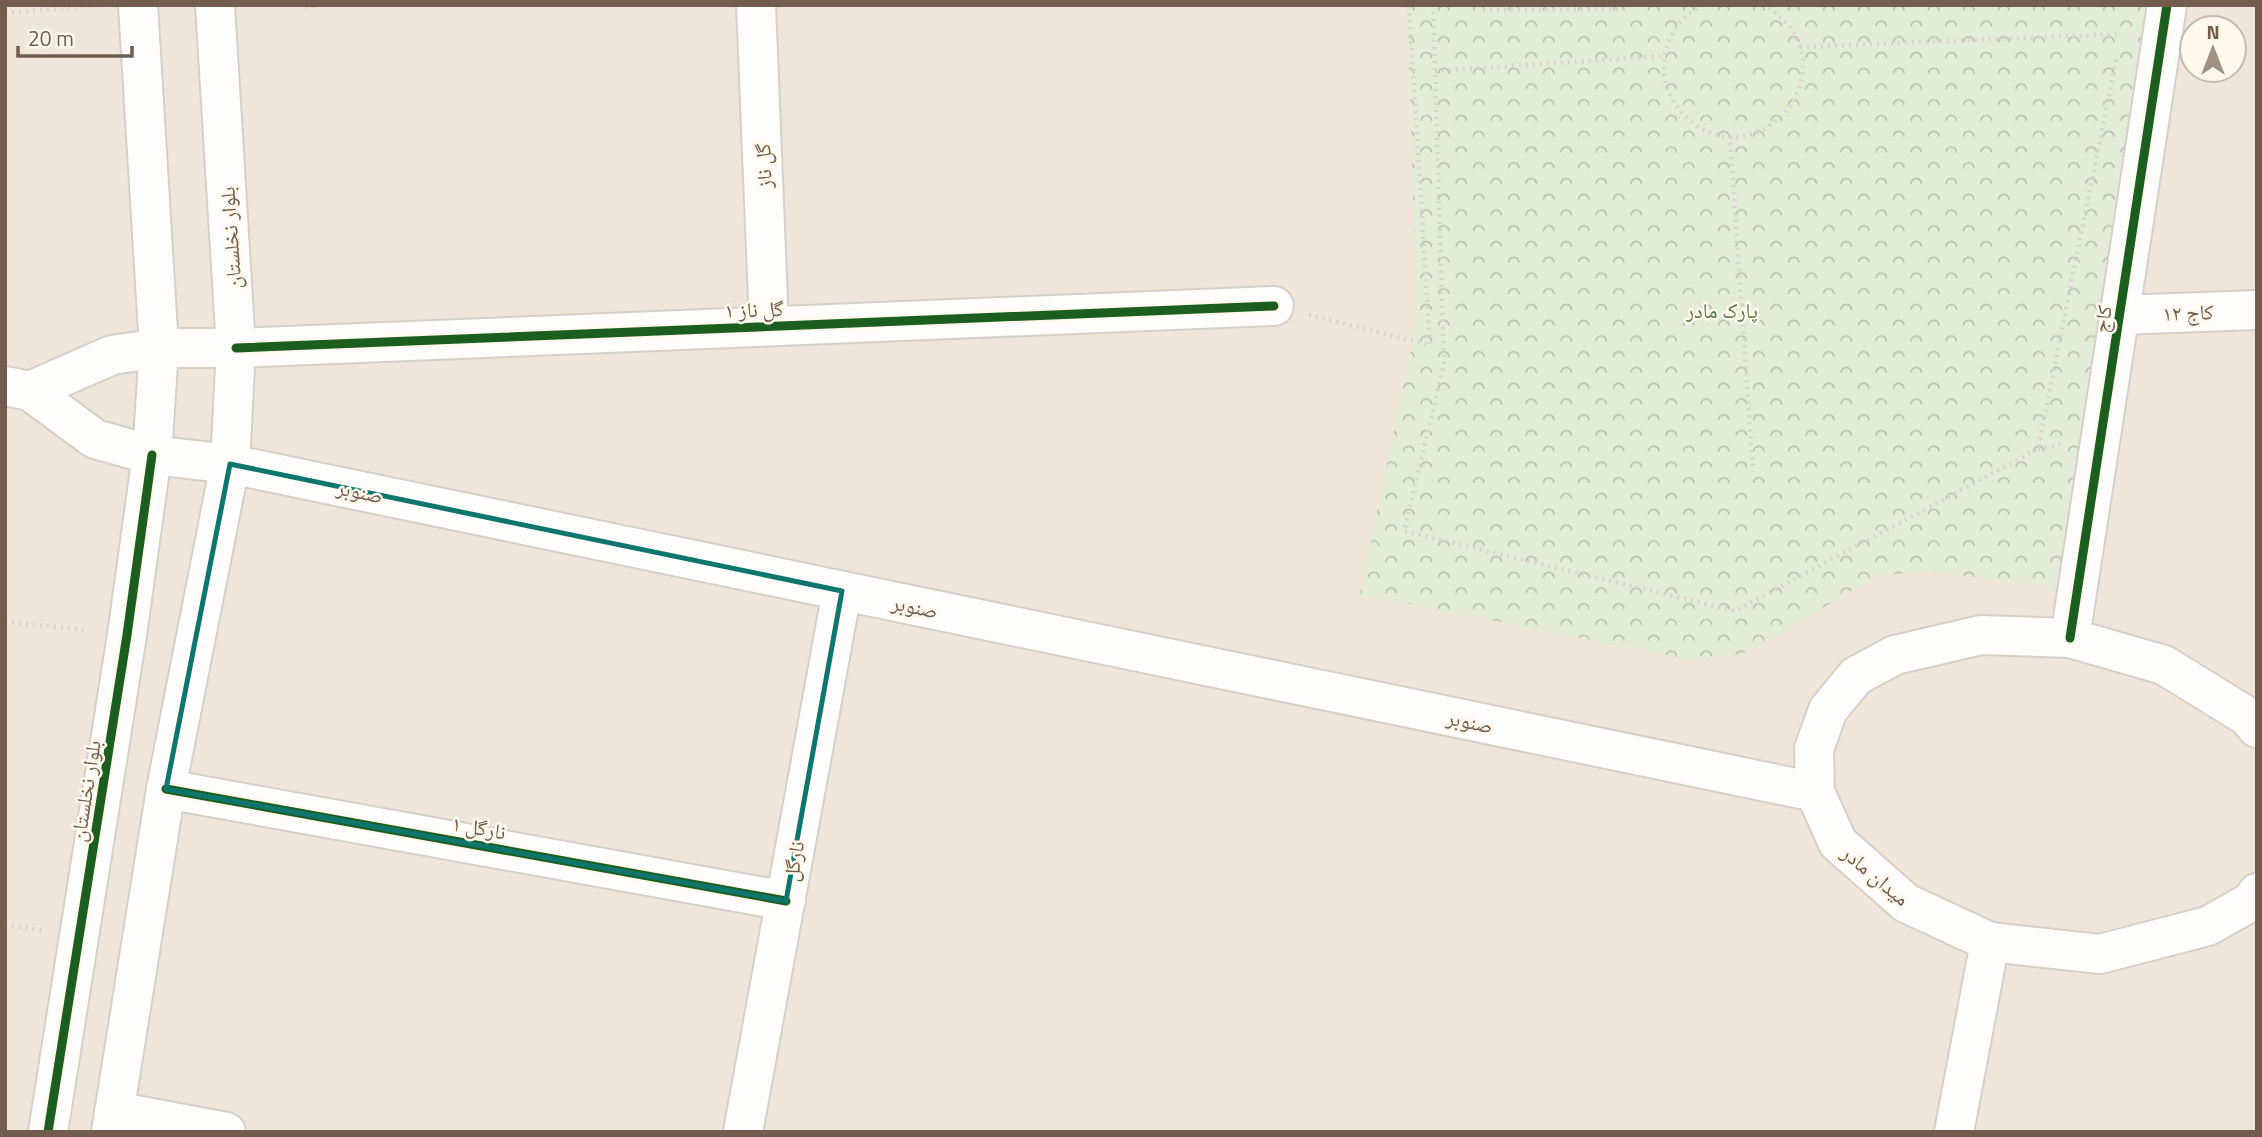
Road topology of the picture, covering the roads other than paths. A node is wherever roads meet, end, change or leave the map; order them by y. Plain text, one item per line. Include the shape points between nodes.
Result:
1 (138, 5) edge
2 (215, 5) edge
3 (756, 5) edge
4 (2167, 5) edge
5 (1274, 306) road end
6 (2257, 310) edge
7 (2120, 315) junction
8 (769, 326) junction
9 (159, 348) junction
10 (236, 348) junction
11 (18, 388) edge
12 (152, 456) junction
13 (230, 464) junction
14 (842, 591) junction
15 (2070, 638) junction
16 (2257, 728) edge
17 (166, 789) junction
18 (1815, 792) junction
19 (2257, 894) edge
20 (786, 901) junction
21 (1990, 942) junction
22 (113, 1121) edge
23 (48, 1132) edge
24 (226, 1132) edge
25 (743, 1132) edge
26 (1954, 1132) edge

1 - 9 street, بلوار نخلستان
2 - 10 street, بلوار نخلستان
3 - 8 street, گل ناز
4 - 7 street, کاج
5 - 8 street, گل ناز ۱
6 - 7 street, کاج ۱۲
7 - 15 street, کاج
8 - 10 street, گل ناز ۱
9 - 10 street, گل ناز ۱
9 - 11 street, گل ناز ۱ via 112,355
9 - 12 street, بلوار نخلستان
10 - 13 street, بلوار نخلستان
11 - 12 street, صنوبر via 95,439
12 - 13 street, صنوبر
12 - 23 street, بلوار نخلستان
13 - 14 street, صنوبر
13 - 17 street, بلوار نخلستان
14 - 18 street, صنوبر
14 - 20 street, نارگل
15 - 16 street, میدان مادر via 2164,665 2248,717
15 - 18 street, میدان مادر via 1981,635 1895,655 1856,676 1828,710 1814,749
17 - 20 street, نارگل ۱
17 - 22 street, بلوار نخلستان
18 - 21 street, میدان مادر via 1838,843 1906,903
19 - 21 street, میدان مادر via 2208,926 2100,954
20 - 25 street, نارگل
21 - 26 street
22 - 24 street

